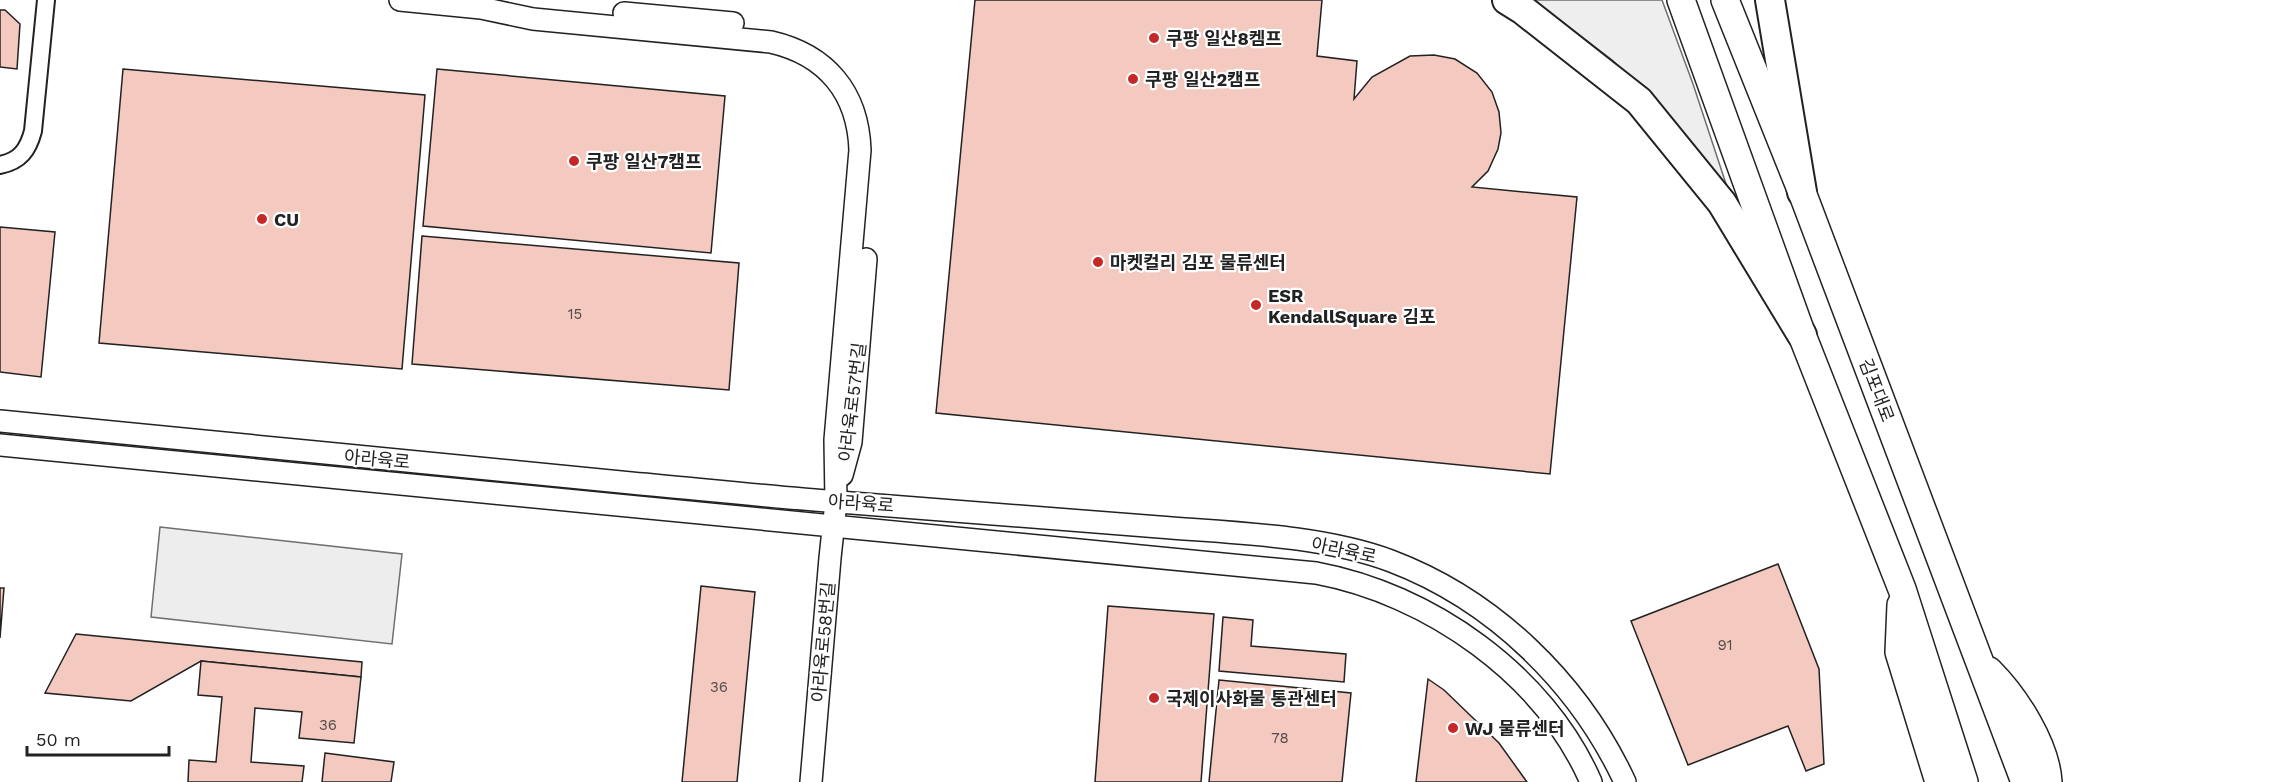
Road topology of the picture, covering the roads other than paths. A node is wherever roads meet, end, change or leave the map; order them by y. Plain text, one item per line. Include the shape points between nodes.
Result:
1 (46, 0) edge
2 (400, 0) edge
3 (1508, 0) edge
4 (1681, 0) edge
5 (1725, 0) edge
6 (1770, 0) edge
7 (0, 165) edge
8 (1802, 192) junction
9 (1802, 335) junction
10 (0, 421) edge
11 (0, 445) edge
12 (836, 502) junction
13 (834, 528) junction
14 (1902, 589) junction
15 (1978, 660) junction
16 (812, 782) edge
17 (1591, 782) edge
18 (1625, 782) edge
19 (1939, 782) edge
20 (1964, 782) edge
21 (2025, 782) edge
22 (2048, 782) edge

1 - 7 street via 33,131 18,159
2 - 12 street, 아라육로57번길 via 481,8 534,5 765,27 809,39 850,75 868,108 873,157 851,442
3 - 9 highway via 1638,101 1722,203
4 - 9 main road
5 - 8 main road, 김포대로
6 - 8 highway
8 - 15 main road, 김포대로
9 - 14 main road
10 - 12 street, 아라육로
11 - 13 street, 아라육로
12 - 13 street, 아라육로58번길
12 - 18 street, 아라육로 via 1266,536 1336,546 1390,561 1444,585 1521,642 1584,710
13 - 16 street, 아라육로58번길
13 - 17 street, 아라육로 via 1316,573 1358,582 1441,620 1489,654 1537,700 1572,747
14 - 19 main road via 1899,652
14 - 20 main road
15 - 21 main road, 김포대로
15 - 22 main road via 2006,688 2029,725

